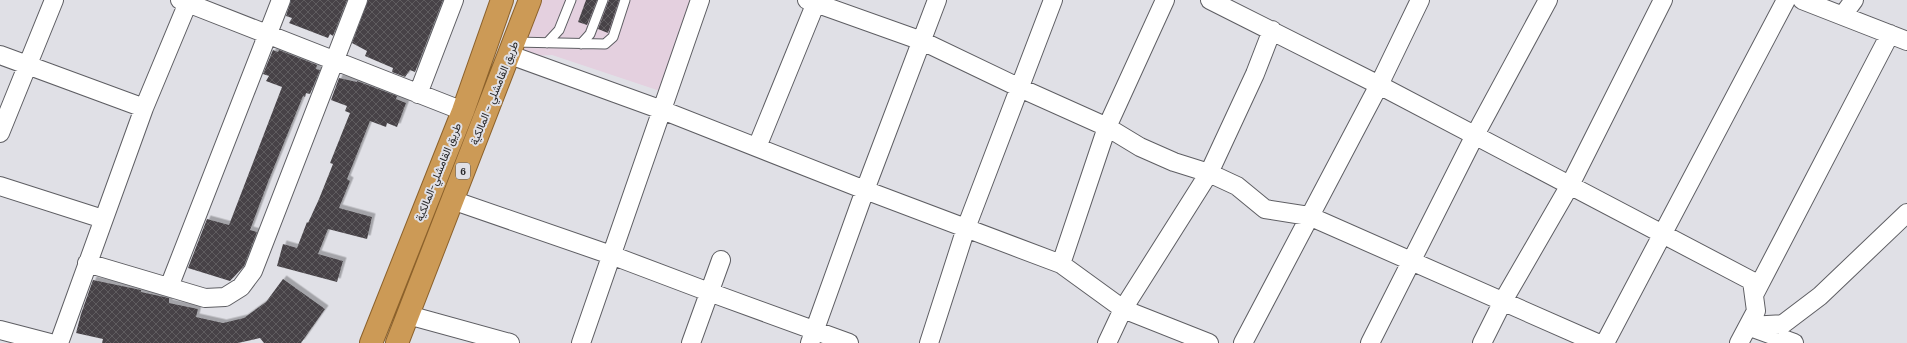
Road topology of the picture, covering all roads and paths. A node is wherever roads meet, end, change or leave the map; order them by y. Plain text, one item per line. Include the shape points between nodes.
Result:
1 (54, 0) edge
2 (282, 0) edge
3 (358, 0) edge
4 (454, 0) edge
5 (502, 0) edge
6 (530, 0) edge
7 (571, 0) edge
8 (602, 0) edge
9 (625, 0) edge
10 (700, 0) edge
11 (937, 0) edge
12 (1053, 0) edge
13 (1165, 0) edge
14 (1210, 0) edge
15 (1420, 0) edge
16 (1548, 0) edge
17 (1663, 0) edge
18 (1786, 0) edge
19 (1802, 0) edge
20 (1854, 0) edge
21 (186, 1) edge
22 (813, 1) edge
23 (1842, 15) junction
24 (1272, 30) junction
25 (1890, 34) junction
26 (268, 35) junction
27 (922, 41) junction
28 (1907, 41) edge
29 (547, 43) junction
30 (581, 44) junction
31 (0, 55) edge
32 (510, 55) junction
33 (481, 59) junction
34 (335, 61) junction
35 (28, 65) junction
36 (1379, 85) junction
37 (1020, 88) junction
38 (418, 94) junction
39 (144, 108) junction
40 (662, 110) junction
41 (463, 111) junction
42 (1107, 127) junction
43 (0, 133) edge
44 (1475, 135) junction
45 (757, 147) junction
46 (1209, 173) junction
47 (1570, 185) junction
48 (0, 186) edge
49 (865, 190) junction
50 (452, 200) junction
51 (1907, 213) edge
52 (1309, 216) junction
53 (103, 219) junction
54 (966, 228) junction
55 (1663, 234) junction
56 (611, 255) junction
57 (721, 260) dead end
58 (1412, 261) junction
59 (87, 263) junction
60 (1061, 264) junction
61 (169, 287) junction
62 (708, 292) junction
63 (1754, 295) junction
64 (1503, 301) junction
65 (1123, 309) junction
66 (408, 315) junction
67 (1749, 326) junction
68 (0, 330) edge
69 (812, 337) edge
70 (50, 343) edge
71 (59, 343) edge
72 (371, 343) edge
73 (397, 343) edge
74 (510, 343) edge
75 (580, 343) edge
76 (691, 343) edge
77 (849, 343) edge
78 (929, 343) edge
79 (1106, 343) edge
80 (1209, 343) edge
81 (1243, 343) edge
82 (1370, 343) edge
83 (1482, 343) edge
84 (1597, 343) edge
85 (1605, 343) edge
86 (1739, 343) edge
87 (1794, 343) edge

1 - 35 street
2 - 26 street
3 - 34 street
4 - 38 street
5 - 33 highway, طريق القامشلي-المالكية / 6
6 - 32 highway, طريق القامشلي - المالكية / 6
7 - 29 lane via 559,30
8 - 30 lane via 590,34
9 - 30 lane via 611,40 605,44
10 - 40 street
11 - 27 street
12 - 37 street
13 - 42 street
14 - 24 street
15 - 36 street
16 - 44 street
17 - 47 street
18 - 55 street
19 - 23 street
20 - 23 street
21 - 26 street
21 - 39 street
22 - 27 street
22 - 45 street
23 - 25 street
24 - 36 street
24 - 46 street via 1255,74
25 - 28 street
25 - 63 street
26 - 34 street
26 - 61 street
27 - 37 street
27 - 49 street
29 - 30 lane
29 - 32 lane
31 - 35 street
32 - 33 highway
32 - 40 street
32 - 50 highway, طريق القامشلي - المالكية / 6
33 - 41 highway, طريق القامشلي-المالكية / 6
34 - 38 street
34 - 61 street via 253,271 241,287 225,297 205,298
35 - 39 street
35 - 43 street
36 - 44 street
36 - 52 street
37 - 42 street
37 - 54 street
38 - 41 street
39 - 53 street
40 - 45 street
40 - 56 street
41 - 72 highway, طريق القامشلي-المالكية / 6
42 - 46 street via 1154,153
42 - 60 street
44 - 47 street
44 - 58 street
45 - 49 street
46 - 52 street via 1237,186 1265,209
46 - 65 street
47 - 55 street
47 - 64 street
48 - 53 street
49 - 54 street
49 - 69 street
50 - 56 street
50 - 66 highway, طريق القامشلي - المالكية / 6
51 - 67 street via 1820,296 1783,324
52 - 58 street
52 - 81 street
53 - 59 street
54 - 60 street
54 - 78 street
55 - 63 street via 1752,281
55 - 85 street
56 - 62 street
56 - 75 street
57 - 62 street
58 - 64 street
58 - 82 street
59 - 61 street
59 - 71 street
60 - 65 street
62 - 69 street
62 - 76 street
63 - 67 street via 1756,311
64 - 83 street
64 - 84 street
65 - 79 street
65 - 80 street
66 - 73 highway, طريق القامشلي - المالكية / 6
66 - 74 street
67 - 86 street
67 - 87 street
68 - 70 street
69 - 77 street

